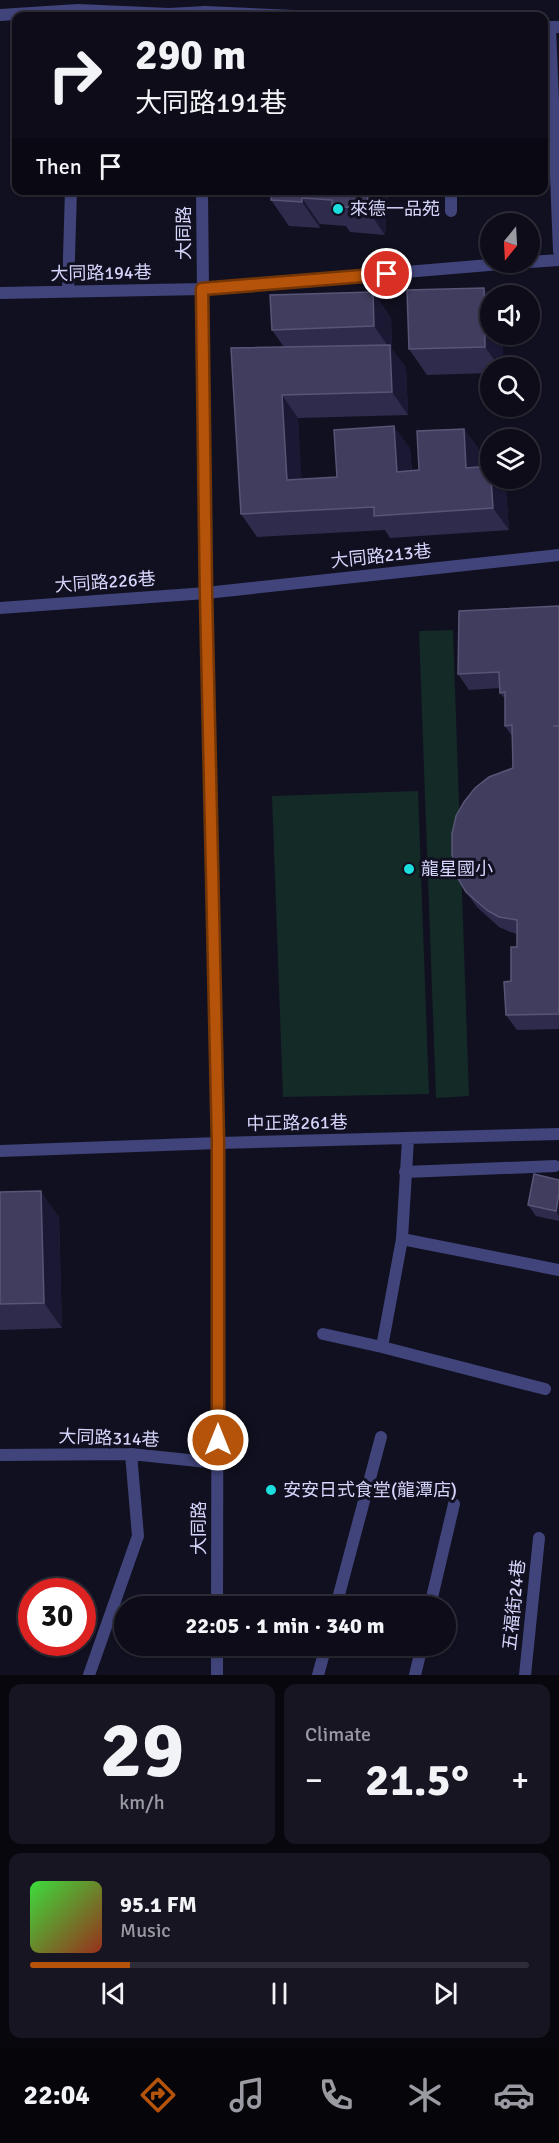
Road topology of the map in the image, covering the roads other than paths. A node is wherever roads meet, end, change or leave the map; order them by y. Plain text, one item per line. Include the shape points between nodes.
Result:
1 (205, 9) edge
2 (183, 12) edge
3 (244, 12) edge
4 (551, 27) edge
5 (71, 195) edge
6 (202, 195) edge
7 (451, 195) edge
8 (451, 211) dead end
9 (559, 251) edge
10 (559, 260) edge
11 (540, 261) edge
12 (480, 266) edge
13 (202, 289) junction
14 (68, 291) junction
15 (0, 293) edge
16 (559, 555) edge
17 (206, 593) junction
18 (4, 608) edge
19 (559, 1134) edge
20 (408, 1139) junction
21 (0, 1143) edge
22 (218, 1143) junction
23 (18, 1150) junction
24 (0, 1151) edge
25 (555, 1166) dead end
26 (405, 1172) junction
27 (402, 1239) junction
28 (559, 1270) edge
29 (323, 1334) dead end
30 (382, 1347) junction
31 (545, 1389) dead end
32 (381, 1437) dead end
33 (131, 1454) junction
34 (0, 1455) edge
35 (217, 1463) junction
36 (454, 1504) dead end
37 (539, 1538) dead end
38 (217, 1596) edge
39 (339, 1596) edge
40 (432, 1596) edge
41 (217, 1656) edge
42 (323, 1656) edge
43 (420, 1656) edge
44 (89, 1675) edge
45 (217, 1675) edge
46 (318, 1675) edge
47 (415, 1675) edge
48 (525, 1675) edge

1 - 2 street
1 - 3 street
4 - 9 street
5 - 14 street
6 - 13 street, 大同路
7 - 8 street
10 - 11 street, 大同路194巷
12 - 13 street, 大同路194巷
13 - 14 street, 大同路194巷
13 - 17 street, 大同路
14 - 15 street, 大同路194巷
16 - 17 street, 大同路213巷
17 - 18 street, 大同路226巷
17 - 22 street, 大同路
19 - 20 street, 中正路261巷
20 - 22 street, 中正路261巷
20 - 26 street
21 - 23 street
22 - 23 street, 中正路261巷
22 - 35 street, 大同路
23 - 24 street, 中正路261巷
25 - 26 street
26 - 27 street
27 - 28 street
27 - 30 street
29 - 30 street
30 - 31 street
32 - 39 street
33 - 34 street, 大同路314巷
33 - 35 street, 大同路314巷
33 - 44 street via 138,1536
35 - 38 street, 大同路
36 - 40 street
37 - 48 street, 五福街24巷
41 - 45 street
42 - 46 street
43 - 47 street

